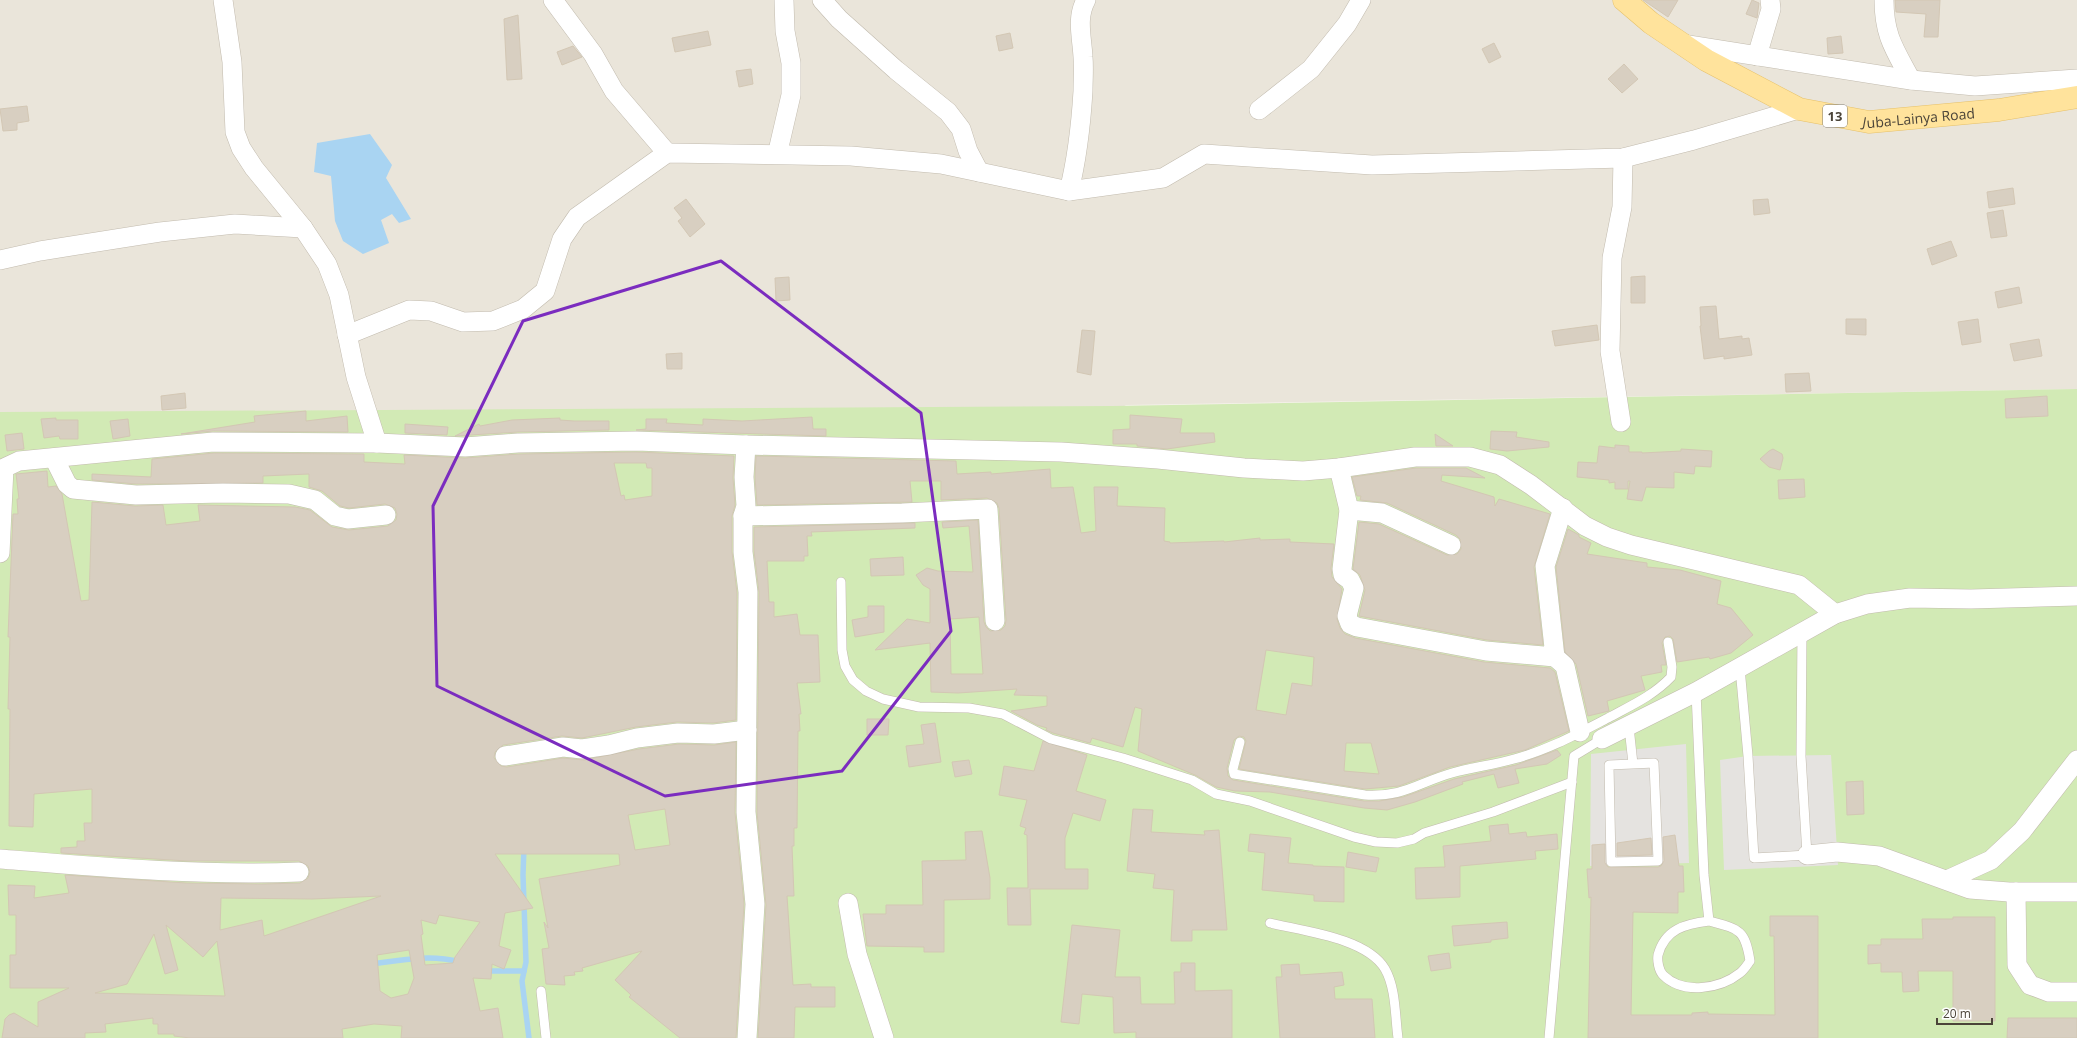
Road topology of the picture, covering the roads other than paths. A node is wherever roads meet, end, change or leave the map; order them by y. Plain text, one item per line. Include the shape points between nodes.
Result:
1 (223, 0) edge
2 (553, 0) edge
3 (784, 0) edge
4 (822, 0) edge
5 (1086, 0) edge
6 (1361, 0) edge
7 (1624, 0) edge
8 (1770, 0) edge
9 (1884, 0) edge
10 (1681, 43) junction
11 (1757, 56) junction
12 (2077, 79) edge
13 (1911, 80) junction
14 (2077, 97) edge
15 (1799, 109) junction
16 (1259, 110) dead end
17 (778, 151) dead end
18 (667, 153) junction
19 (1623, 158) junction
20 (979, 172) junction
21 (1069, 192) junction
22 (303, 228) junction
23 (0, 260) edge
24 (347, 335) junction
25 (1621, 422) dead end
26 (377, 442) junction
27 (746, 445) junction
28 (54, 458) junction
29 (1339, 468) junction
30 (1563, 508) junction
31 (1348, 510) junction
32 (386, 515) dead end
33 (743, 516) junction
34 (1451, 545) dead end
35 (0, 553) edge
36 (841, 582) dead end
37 (2077, 596) edge
38 (1835, 614) junction
39 (995, 621) dead end
40 (1802, 633) junction
41 (1668, 642) dead end
42 (1554, 657) junction
43 (1740, 668) junction
44 (1696, 692) junction
45 (1629, 727) junction
46 (747, 730) junction
47 (1580, 732) junction
48 (1602, 739) joint
49 (1240, 742) dead end
50 (505, 756) dead end
51 (2077, 760) edge
52 (1633, 764) junction
53 (1572, 782) junction
54 (1807, 855) junction
55 (0, 858) edge
56 (298, 872) dead end
57 (1947, 880) junction
58 (2016, 892) junction
59 (2077, 892) edge
60 (848, 903) dead end
61 (1709, 921) junction
62 (1270, 923) dead end
63 (541, 991) dead end
64 (2077, 992) edge
65 (546, 1038) edge
66 (747, 1038) edge
67 (884, 1038) edge
68 (1398, 1038) edge
69 (1549, 1038) edge

1 - 22 street via 232,62 235,132 241,148 254,168
2 - 18 street via 593,54 614,91
3 - 17 street via 785,31 791,63 791,95
4 - 20 street via 896,70 948,112 961,129
5 - 21 street via 1081,9 1080,27 1084,58 1082,93
6 - 16 street via 1347,24 1310,69
7 - 10 main road, Juba-Lainya Road / 13 via 1651,23
8 - 11 street via 1771,9
9 - 13 street via 1888,38
10 - 11 street
10 - 15 main road, Juba-Lainya Road / 13 via 1706,60
11 - 13 street
12 - 13 street via 1975,86
14 - 15 main road, Juba-Lainya Road / 13 via 1999,110 1868,122
15 - 19 street
18 - 20 street via 851,156 941,164
18 - 24 street via 577,217 562,239 545,291 523,309 493,321 463,322 431,311 409,310
19 - 21 street via 1372,165 1204,154 1162,178
19 - 25 street via 1622,206 1612,258 1610,351
20 - 21 street
22 - 23 street via 235,224 145,234
22 - 24 street via 327,264 338,295
24 - 26 street via 356,377
26 - 27 street via 465,448 518,443 636,441
26 - 28 street via 213,442
27 - 29 street via 1061,452 1244,468 1304,471
27 - 33 street via 746,506
28 - 32 street via 67,484 73,489 136,495 289,494 314,500 335,516 348,519
28 - 35 street via 19,461 4,468
29 - 30 street via 1415,457 1470,457 1500,465
29 - 31 street
30 - 38 street via 1585,526 1607,537 1799,585
30 - 42 street via 1545,566
31 - 34 street via 1382,513
31 - 42 street via 1342,565 1343,575 1350,580 1354,588 1347,616 1350,624 1486,651
33 - 39 street via 863,515 988,509
33 - 46 street via 743,552 748,592
36 - 53 lane via 842,650 845,666 853,680 883,699 919,707 969,708 1004,714 1051,739 1124,758 1192,780 1216,794 1250,801 1354,837 1376,842 1397,843 1414,840 1424,833 1494,812
37 - 38 street via 1910,598 1867,604
38 - 40 street
40 - 43 street
40 - 54 lane via 1801,756
41 - 47 lane via 1671,677 1663,686
42 - 47 street via 1565,666
43 - 44 street
43 - 54 lane via 1754,858
44 - 45 street
44 - 61 lane via 1704,875
45 - 48 street
45 - 52 lane
46 - 50 street via 714,734 678,733 582,749 563,747
46 - 66 street via 746,812 755,904
47 - 49 lane via 1542,751 1451,773 1418,787 1382,796 1234,774
48 - 53 lane via 1574,756
51 - 57 street via 2022,831 1991,860
52 - 52 lane via 1654,763 1658,862 1611,862 1609,765
53 - 69 lane
54 - 57 street via 1838,852 1879,856
55 - 56 street via 167,871 252,874
57 - 58 street via 1970,889
58 - 59 street
58 - 64 street via 2017,965 2030,985 2049,992
60 - 67 street via 857,954
61 - 61 lane via 1734,928 1746,942 1750,961 1740,973 1720,983 1694,989 1675,983 1662,974 1657,960 1661,943 1674,931 1692,923
62 - 68 lane via 1353,943 1373,955 1385,968 1391,986
63 - 65 lane

